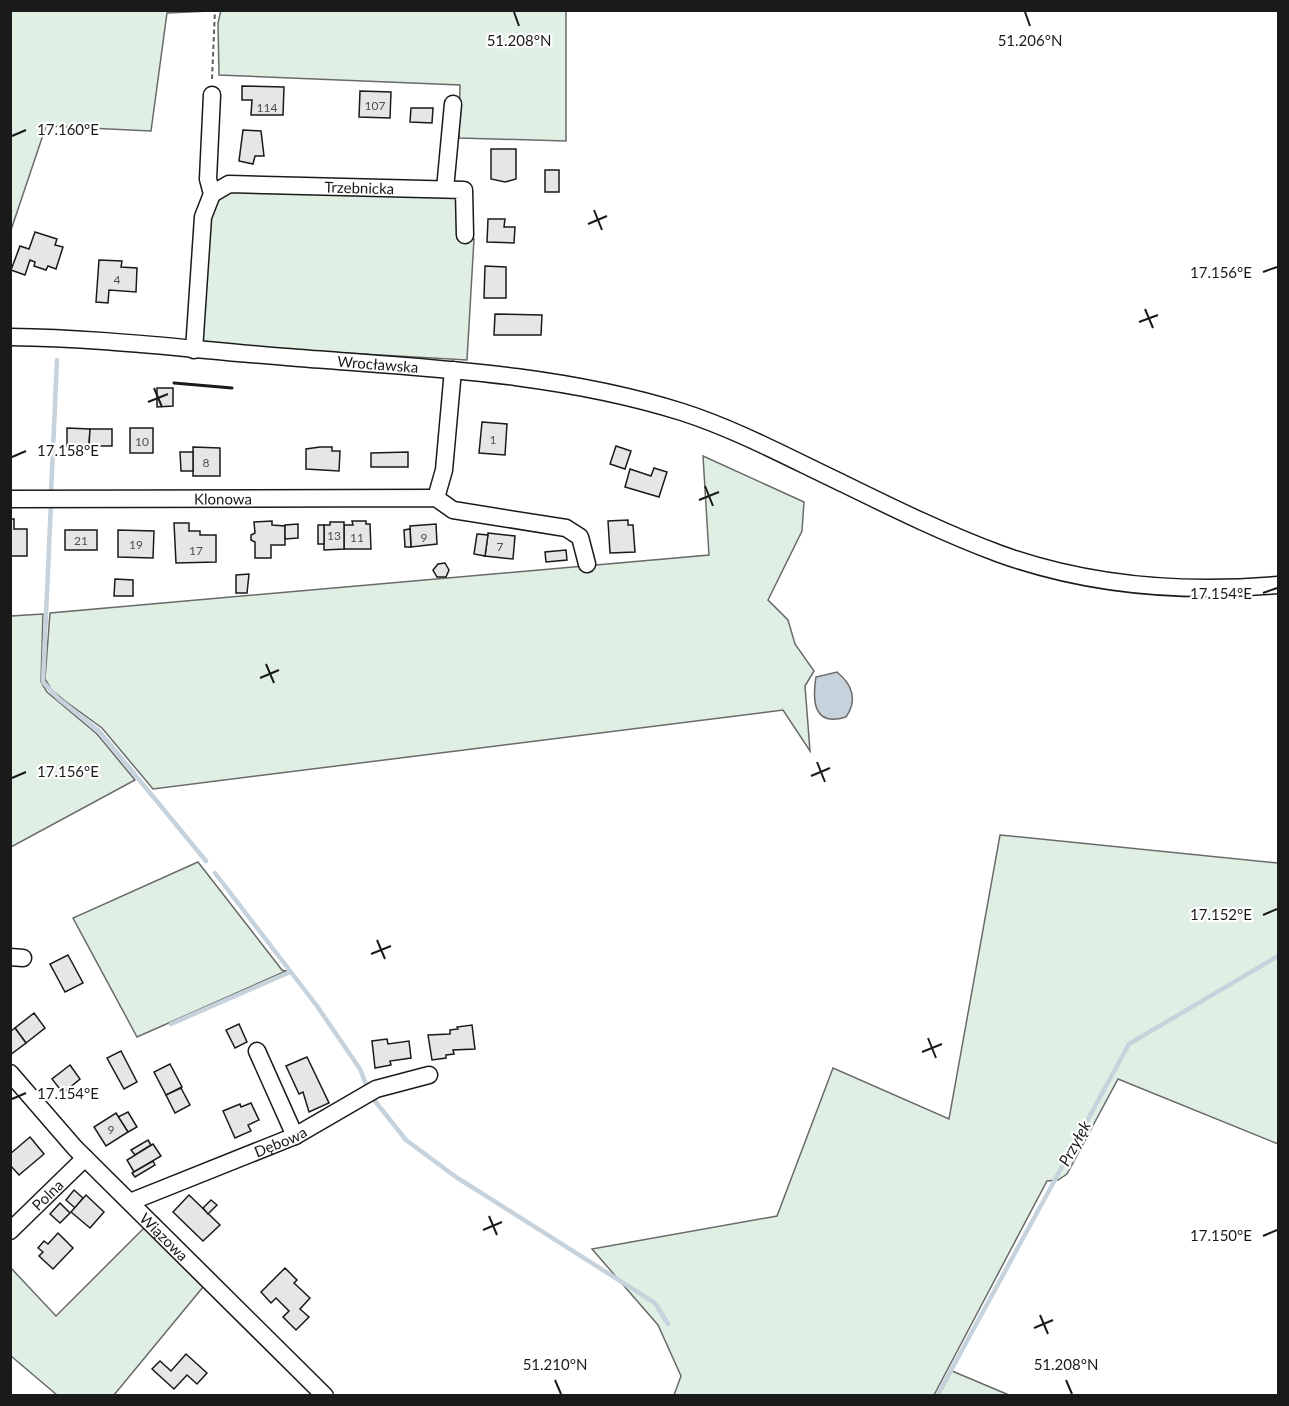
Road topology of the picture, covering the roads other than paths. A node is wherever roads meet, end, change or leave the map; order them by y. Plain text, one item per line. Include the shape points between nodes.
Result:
1 (212, 94) road end
2 (453, 104) dead end
3 (445, 189) junction
4 (212, 194) junction
5 (465, 235) dead end
6 (10, 337) edge
7 (194, 350) junction
8 (453, 370) junction
9 (436, 498) junction
10 (10, 499) edge
11 (586, 564) dead end
12 (1278, 585) edge
13 (257, 1051) dead end
14 (10, 1073) edge
15 (429, 1076) dead end
16 (295, 1136) junction
17 (85, 1158) junction
18 (130, 1202) junction
19 (10, 1231) edge
20 (325, 1395) edge

1 - 4 street via 208,179
2 - 3 street
3 - 4 street, Trzebnicka via 229,184
3 - 5 street via 464,190
4 - 7 street via 203,217
6 - 7 street, Wrocławska
7 - 8 street, Wrocławska
8 - 9 street via 444,470
8 - 12 street, Wrocławska via 589,387 681,412 737,433 919,520 1036,565 1118,582 1166,587
9 - 10 street, Klonowa
9 - 11 street, Klonowa via 453,510 566,528 580,537
13 - 16 street
14 - 17 street, Wiązowa
15 - 16 street, Dębowa via 376,1089
16 - 18 street, Dębowa
17 - 18 street, Wiązowa
17 - 19 street, Polna
18 - 20 street, Wiązowa

